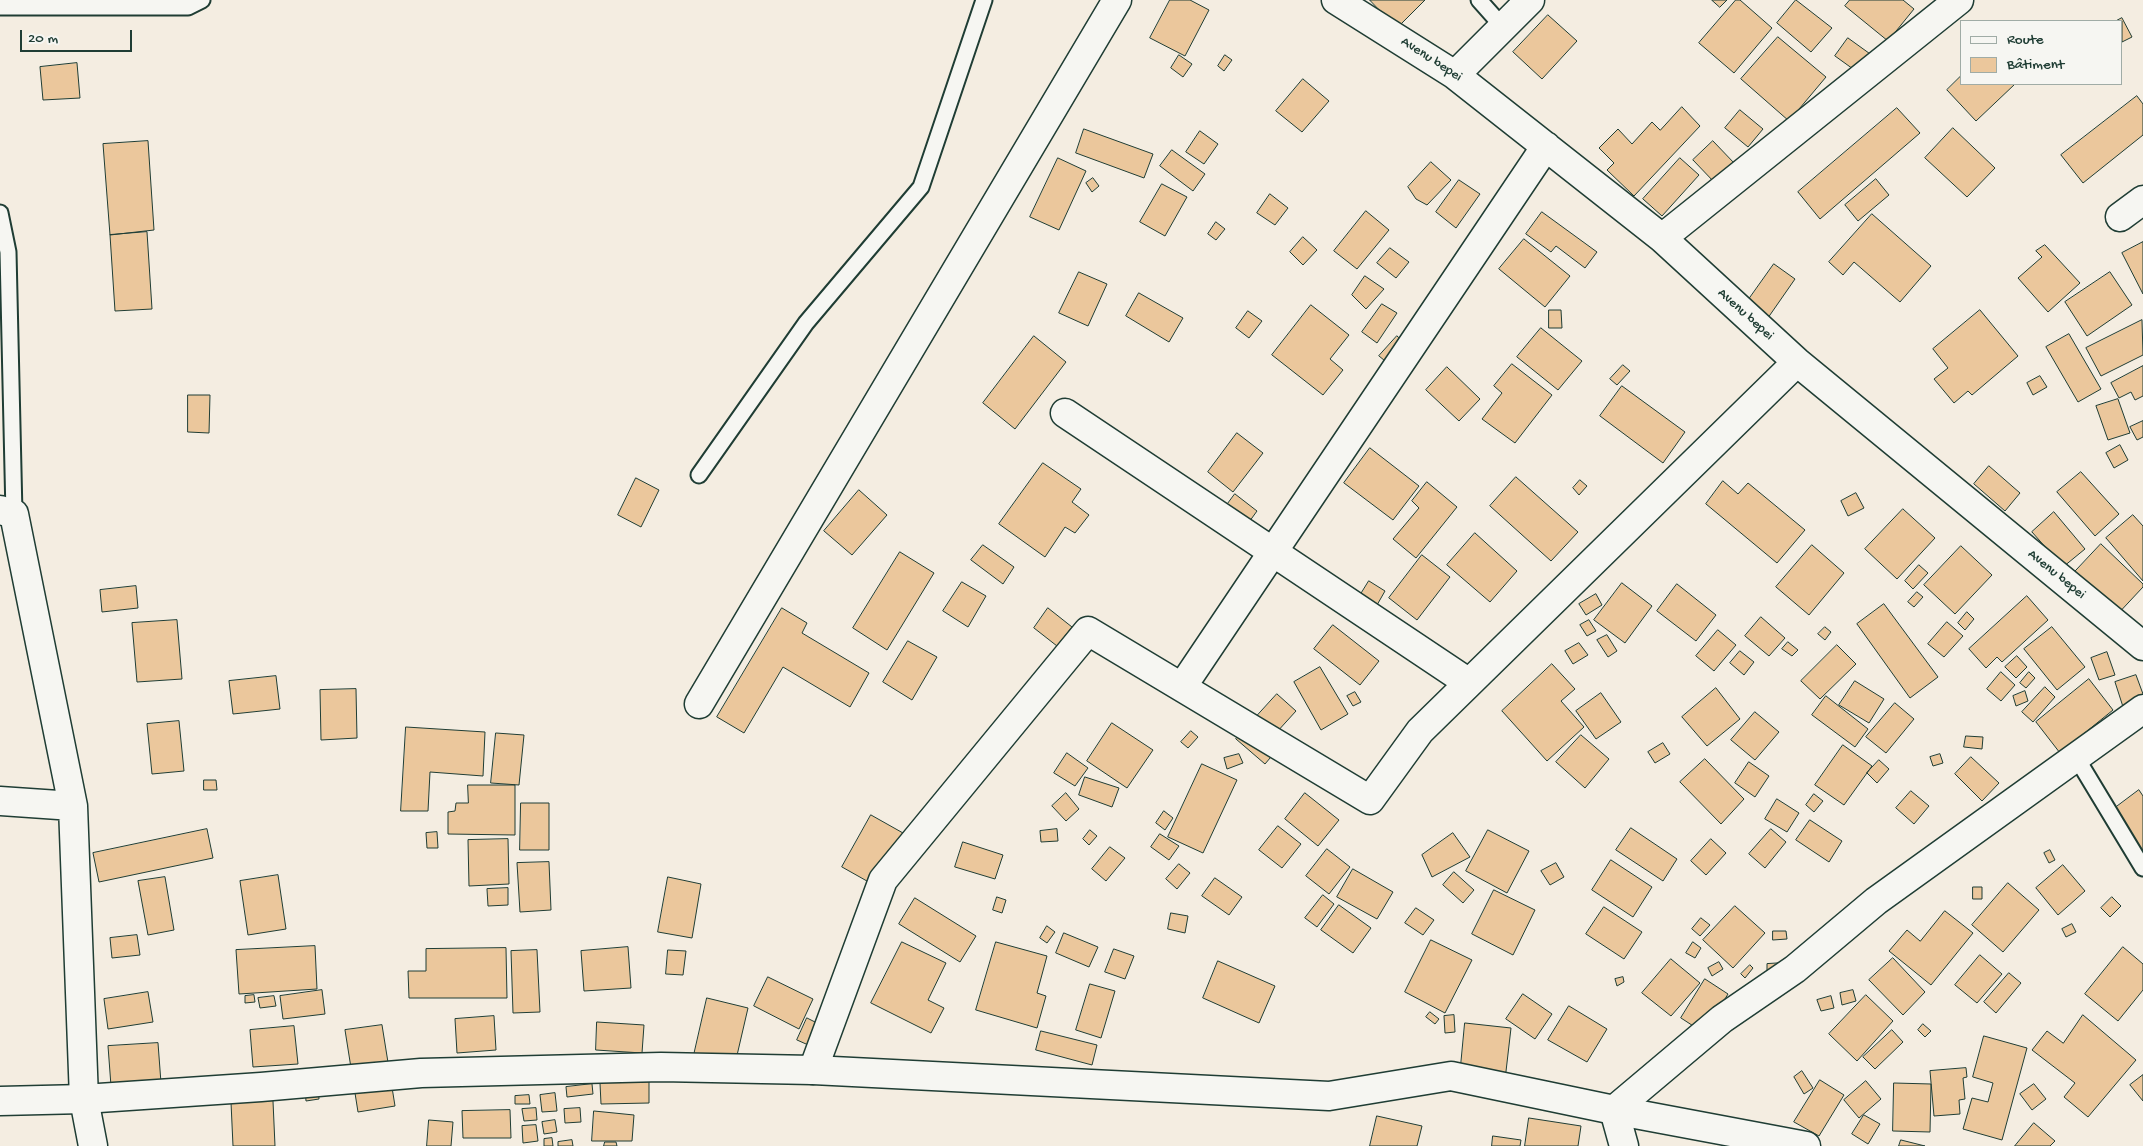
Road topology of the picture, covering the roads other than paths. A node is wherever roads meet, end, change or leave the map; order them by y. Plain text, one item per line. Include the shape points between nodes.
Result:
1 (202, 0) edge
2 (984, 0) edge
3 (1117, 0) edge
4 (1336, 0) edge
5 (1479, 0) edge
6 (1530, 0) edge
7 (1959, 0) edge
8 (0, 7) edge
9 (1503, 27) junction
10 (1455, 75) junction
11 (1546, 146) junction
12 (2143, 200) edge
13 (0, 213) edge
14 (2120, 217) dead end
15 (1662, 238) junction
16 (1797, 362) junction
17 (1065, 412) dead end
18 (699, 475) dead end
19 (7, 512) edge
20 (1273, 552) junction
21 (2143, 646) edge
22 (1469, 683) junction
23 (1182, 687) junction
24 (699, 704) dead end
25 (2143, 708) edge
26 (2076, 757) junction
27 (0, 801) edge
28 (73, 806) junction
29 (2143, 868) edge
30 (813, 1070) junction
31 (84, 1099) junction
32 (0, 1101) edge
33 (1614, 1110) junction
34 (93, 1146) edge
35 (1624, 1146) edge
36 (1806, 1146) edge

1 - 8 lane via 188,7
2 - 18 lane via 921,187 806,322
3 - 24 street
4 - 10 street, Avenu bepei
5 - 9 lane
6 - 9 street
7 - 15 street
9 - 10 street
10 - 11 street, Avenu bepei
11 - 15 street, Avenu bepei
11 - 20 street
12 - 14 street
13 - 19 lane via 8,252
15 - 16 street, Avenu bepei
16 - 21 street, Avenu bepei
16 - 22 street
17 - 20 street
19 - 28 street
20 - 22 street
20 - 23 street
22 - 23 street via 1420,731 1370,800
23 - 30 street via 1088,631 883,880
25 - 26 street
26 - 29 lane
26 - 33 street via 1876,901 1795,969 1722,1019
27 - 28 street
28 - 31 street
30 - 31 street via 661,1067 421,1073
30 - 33 street via 1329,1096 1451,1076
31 - 32 street
31 - 34 street
33 - 35 street
33 - 36 street

